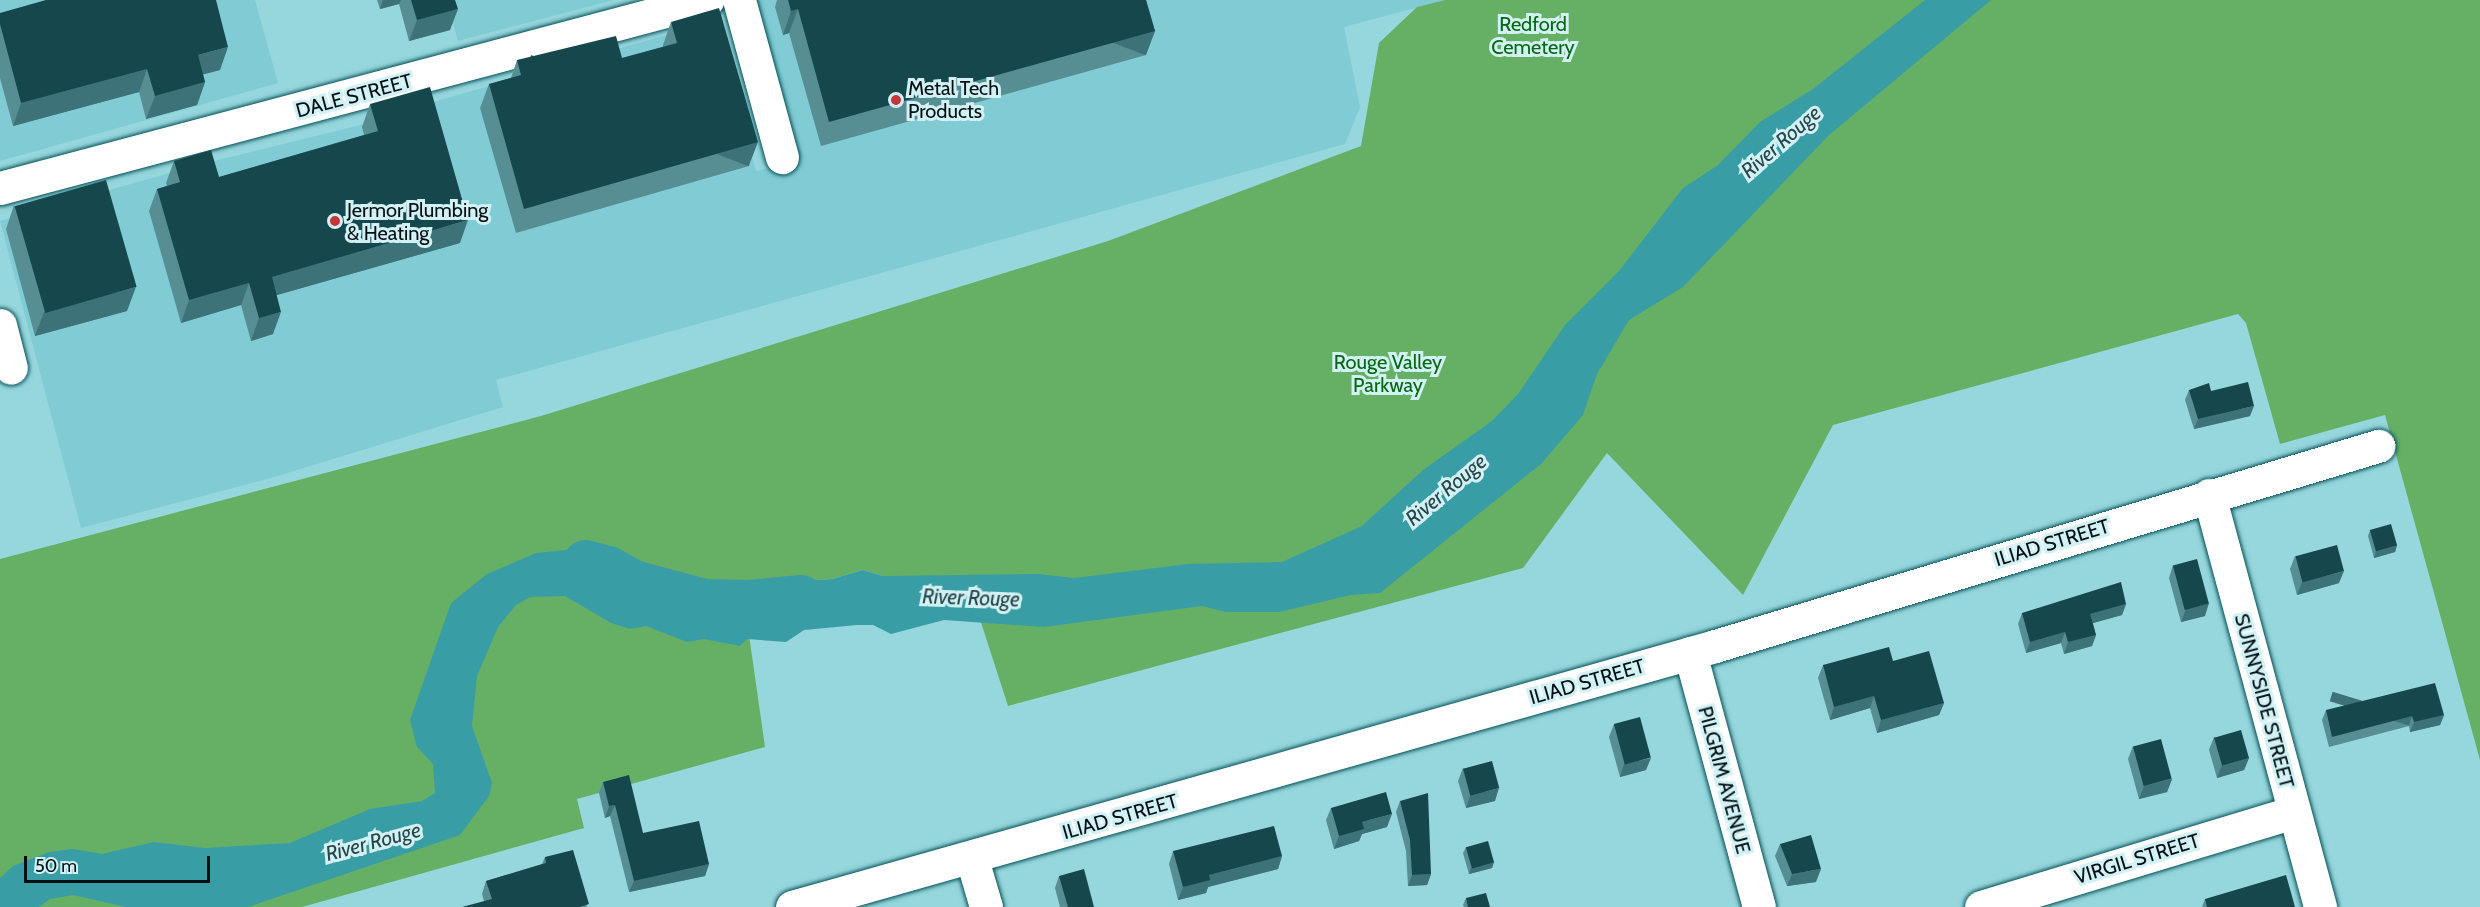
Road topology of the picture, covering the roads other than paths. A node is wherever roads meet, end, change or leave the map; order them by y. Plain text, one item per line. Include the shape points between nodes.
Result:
1 (707, 0) edge
2 (739, 0) edge
3 (782, 157) dead end
4 (0, 188) edge
5 (0, 325) edge
6 (11, 368) dead end
7 (2378, 446) dead end
8 (2209, 495) junction
9 (1690, 653) junction
10 (2293, 812) junction
11 (972, 859) junction
12 (792, 907) edge
13 (986, 907) edge
14 (1759, 907) edge
15 (1982, 907) edge
16 (2319, 907) edge

1 - 4 street, DALE STREET
2 - 3 street
5 - 6 street
7 - 8 street, ILIAD STREET
8 - 9 street, ILIAD STREET
8 - 10 street, SUNNYSIDE STREET
9 - 11 street, ILIAD STREET
9 - 14 street, PILGRIM AVENUE
10 - 15 street, VIRGIL STREET
10 - 16 street, SUNNYSIDE STREET
11 - 12 street, ILIAD STREET
11 - 13 street

